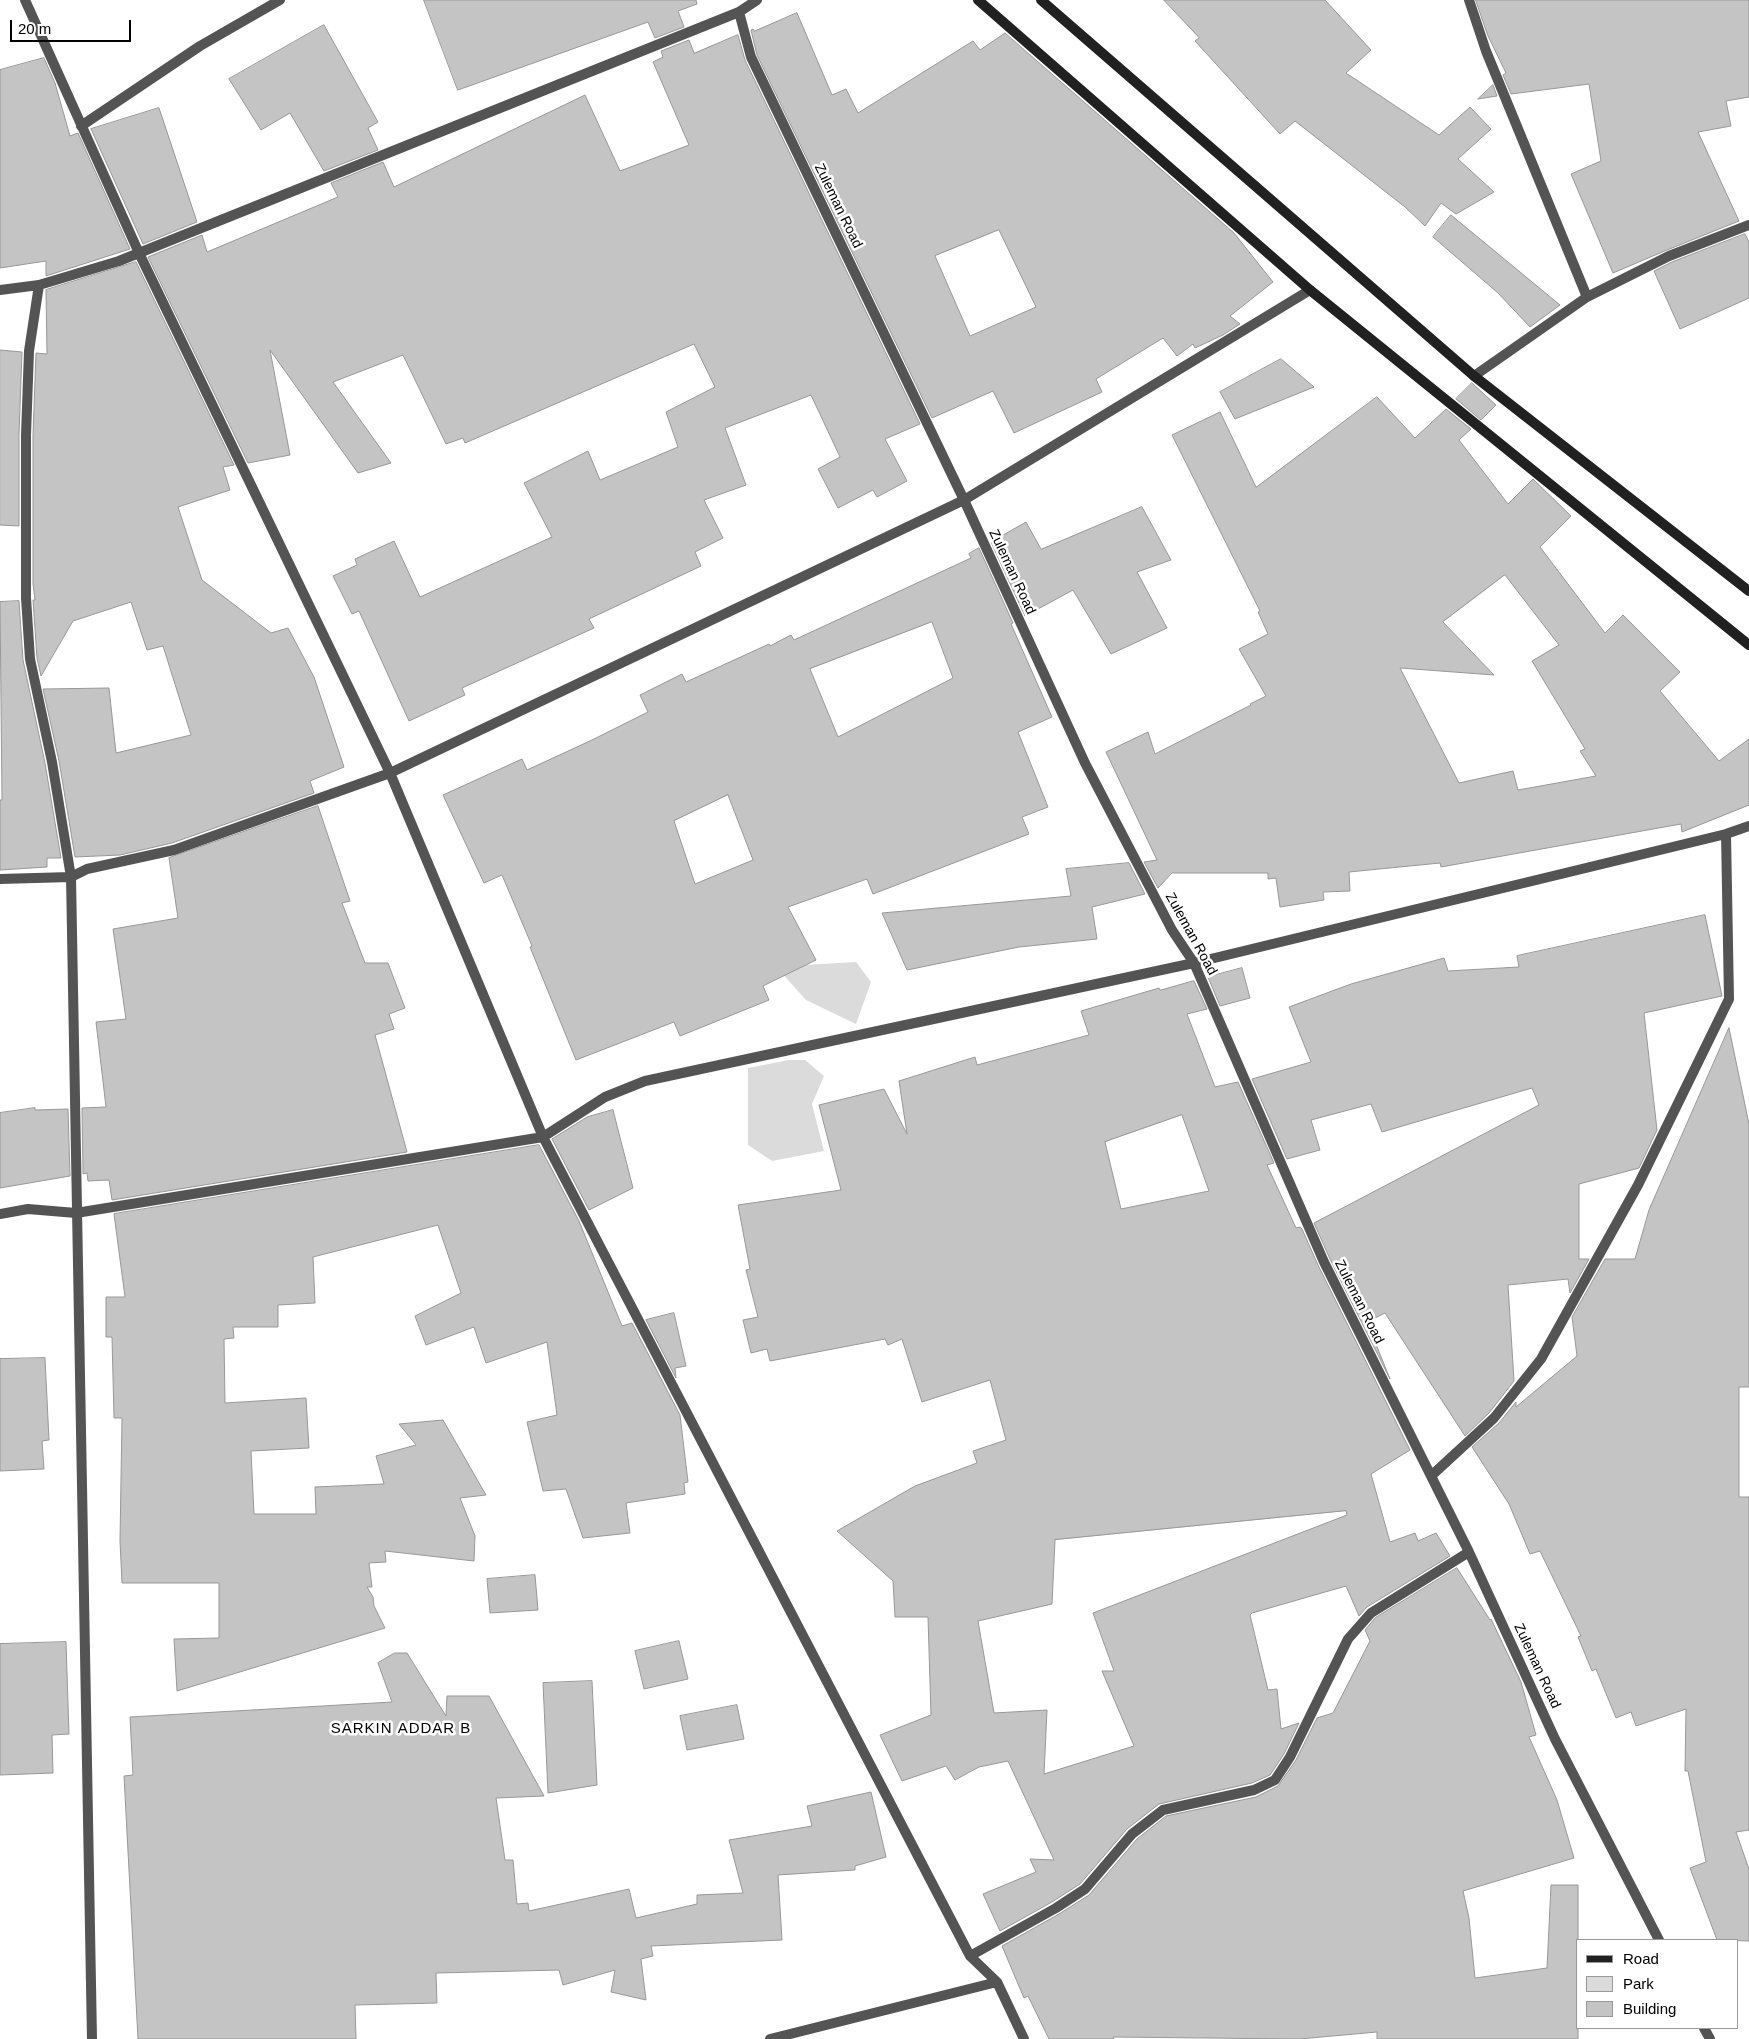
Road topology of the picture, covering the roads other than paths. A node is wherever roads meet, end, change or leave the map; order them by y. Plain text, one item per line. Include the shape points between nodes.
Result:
1 (25, 0) edge
2 (280, 0) edge
3 (757, 0) edge
4 (978, 0) edge
5 (1041, 0) edge
6 (1469, 0) edge
7 (739, 12) junction
8 (81, 126) junction
9 (1749, 226) edge
10 (139, 253) junction
11 (39, 285) junction
12 (0, 290) edge
13 (1310, 290) junction
14 (1587, 297) junction
15 (1474, 376) junction
16 (964, 500) junction
17 (1749, 590) edge
18 (1749, 644) edge
19 (390, 773) junction
20 (1749, 826) edge
21 (1726, 834) junction
22 (71, 877) junction
23 (0, 879) edge
24 (1194, 963) junction
25 (543, 1137) junction
26 (76, 1213) junction
27 (0, 1214) edge
28 (1431, 1476) junction
29 (1469, 1552) junction
30 (1658, 1939) edge
31 (970, 1956) junction
32 (997, 1982) junction
33 (92, 2039) edge
34 (770, 2039) edge
35 (1024, 2039) edge

1 - 8 street
2 - 8 street via 200,46
3 - 7 street
4 - 13 main road
5 - 15 main road
6 - 14 street via 1486,51
7 - 10 street
7 - 16 street, Zuleman Road via 751,57
8 - 10 street
9 - 14 street via 1669,256
10 - 11 street
10 - 19 street
11 - 12 street
11 - 22 street via 29,351 26,598 30,659 52,762
13 - 16 street
13 - 18 main road
14 - 15 street
15 - 17 main road
16 - 19 street
16 - 24 street, Zuleman Road via 1085,763 1172,930
19 - 22 street via 174,850 87,869
19 - 25 street
20 - 21 street
21 - 24 street
21 - 28 street via 1729,999 1638,1185 1541,1359 1494,1418
22 - 23 street
22 - 26 street
24 - 25 street via 645,1081 605,1097
24 - 28 street, Zuleman Road via 1324,1262
25 - 26 street
25 - 31 street
26 - 27 street via 28,1209
26 - 33 street
28 - 29 street, Zuleman Road
29 - 30 street, Zuleman Road via 1555,1740
29 - 31 street via 1371,1613 1348,1639 1290,1758 1274,1780 1254,1790 1163,1810 1132,1834 1085,1889
31 - 32 street
32 - 34 street
32 - 35 street

